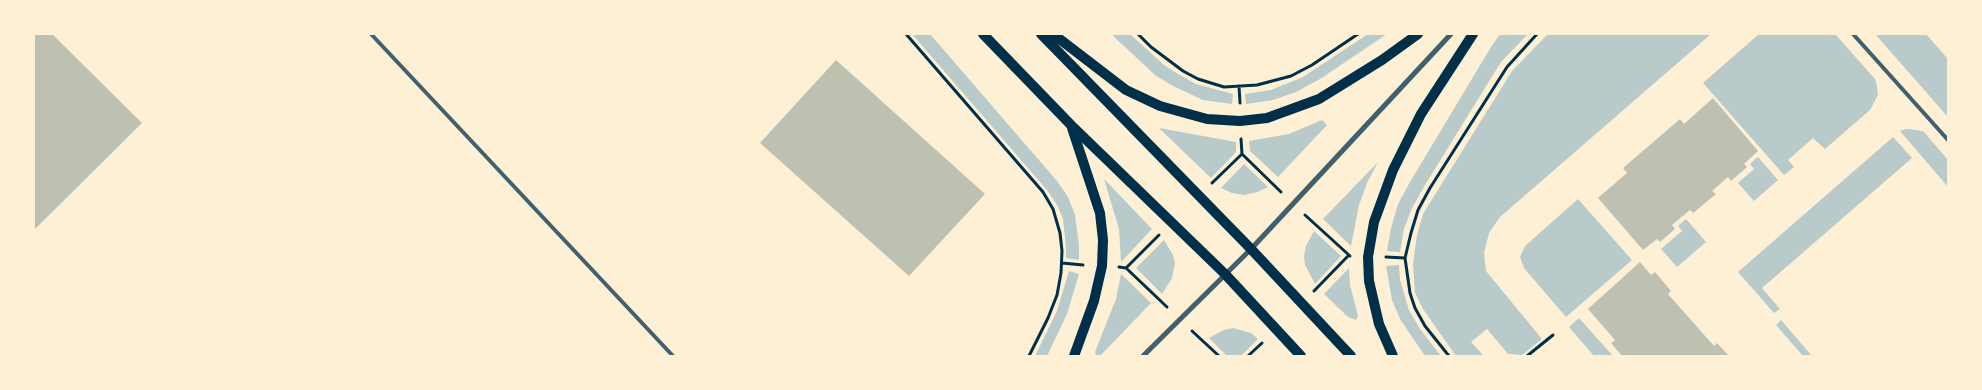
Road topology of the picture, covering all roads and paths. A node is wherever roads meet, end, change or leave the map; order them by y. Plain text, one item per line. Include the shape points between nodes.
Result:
1 (371, 34) edge
2 (906, 34) edge
3 (983, 34) edge
4 (1041, 34) edge
5 (1053, 34) edge
6 (1138, 34) edge
7 (1358, 34) edge
8 (1418, 34) edge
9 (1451, 34) edge
10 (1472, 34) edge
11 (1537, 34) edge
12 (1853, 34) edge
13 (1071, 125) junction
14 (1948, 140) edge
15 (1251, 249) junction
16 (1062, 263) junction
17 (1102, 266) junction
18 (1225, 274) junction
19 (1180, 319) junction
20 (1553, 335) dead end
21 (673, 356) edge
22 (1030, 356) edge
23 (1074, 356) edge
24 (1143, 356) edge
25 (1219, 356) edge
26 (1301, 356) edge
27 (1350, 356) edge
28 (1393, 356) edge
29 (1448, 356) edge
30 (1527, 356) edge

1 - 21 lane
2 - 16 path via 1043,192 1057,222
3 - 13 main road
4 - 15 main road
5 - 8 main road via 1126,90 1160,106 1207,118 1240,121 1267,118 1319,99
6 - 7 path via 1183,71 1224,86 1257,85 1291,76
9 - 15 street
10 - 28 main road via 1421,114 1393,170 1374,222 1368,257 1369,282 1379,324
11 - 29 path via 1507,67 1430,188 1411,233 1406,258 1410,292 1425,326
12 - 14 lane
13 - 17 main road via 1100,213
13 - 18 main road
15 - 18 street
15 - 27 main road
16 - 17 path
16 - 22 path via 1057,294
17 - 19 path via 1126,268
17 - 23 main road via 1094,301
18 - 19 street
18 - 26 main road
19 - 24 street
19 - 25 path
20 - 30 path

